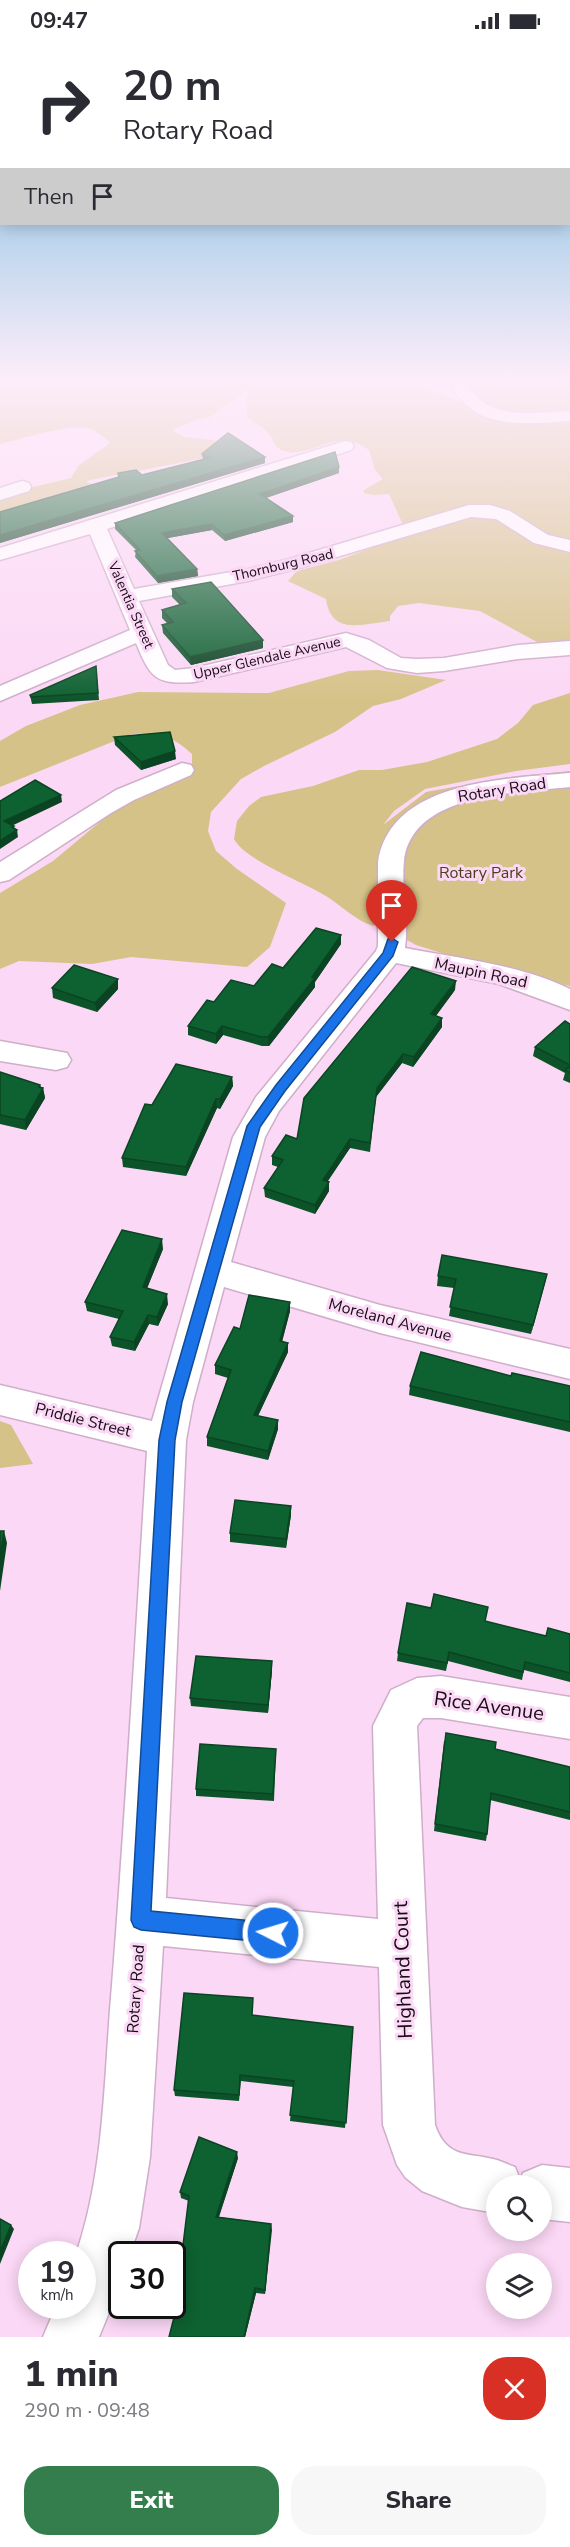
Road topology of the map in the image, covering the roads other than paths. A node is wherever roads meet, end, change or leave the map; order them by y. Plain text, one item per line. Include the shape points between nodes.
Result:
1 (15, 489) edge
2 (211, 489) edge
3 (0, 494) edge
4 (96, 526) junction
5 (570, 546) edge
6 (0, 554) edge
7 (127, 597) junction
8 (143, 632) junction
9 (570, 648) edge
10 (171, 677) joint
11 (0, 694) edge
12 (182, 770) dead end
13 (570, 780) edge
14 (0, 874) edge
15 (389, 953) junction
16 (557, 985) edge
17 (570, 1001) edge
18 (0, 1051) edge
19 (56, 1060) dead end
20 (212, 1270) junction
21 (570, 1364) edge
22 (0, 1400) edge
23 (167, 1440) junction
24 (408, 1701) joint
25 (570, 1718) edge
26 (141, 1920) junction
27 (401, 1945) junction
28 (486, 2185) edge
29 (552, 2193) edge
30 (570, 2195) edge
31 (71, 2337) edge

1 - 3 street
2 - 4 street
4 - 6 street
4 - 7 street, Valentia Street
5 - 7 street, Thornburg Road via 541,539 503,515 469,511 296,563
7 - 8 street, Valentia Street
8 - 10 street, Valentia Street via 158,669
8 - 11 street
9 - 10 street, Upper Glendale Avenue via 408,666 386,662 359,642 346,640
12 - 14 street via 102,808
13 - 15 street, Rotary Road via 458,795 417,815 405,826 393,849
15 - 16 street, Maupin Road
15 - 20 street, Rotary Road via 258,1117
16 - 17 street, Maupin Road
18 - 19 street
20 - 21 street, Moreland Avenue via 391,1322
20 - 23 street, Rotary Road
22 - 23 street, Priddie Street
23 - 26 street, Rotary Road
24 - 25 street, Rice Avenue via 422,1696 441,1697
24 - 27 street, Highland Court via 394,1726
26 - 27 street
26 - 31 street, Rotary Road via 119,2193 112,2228
27 - 28 street, Highland Court via 410,2126 417,2149 431,2166 451,2178
29 - 30 street

